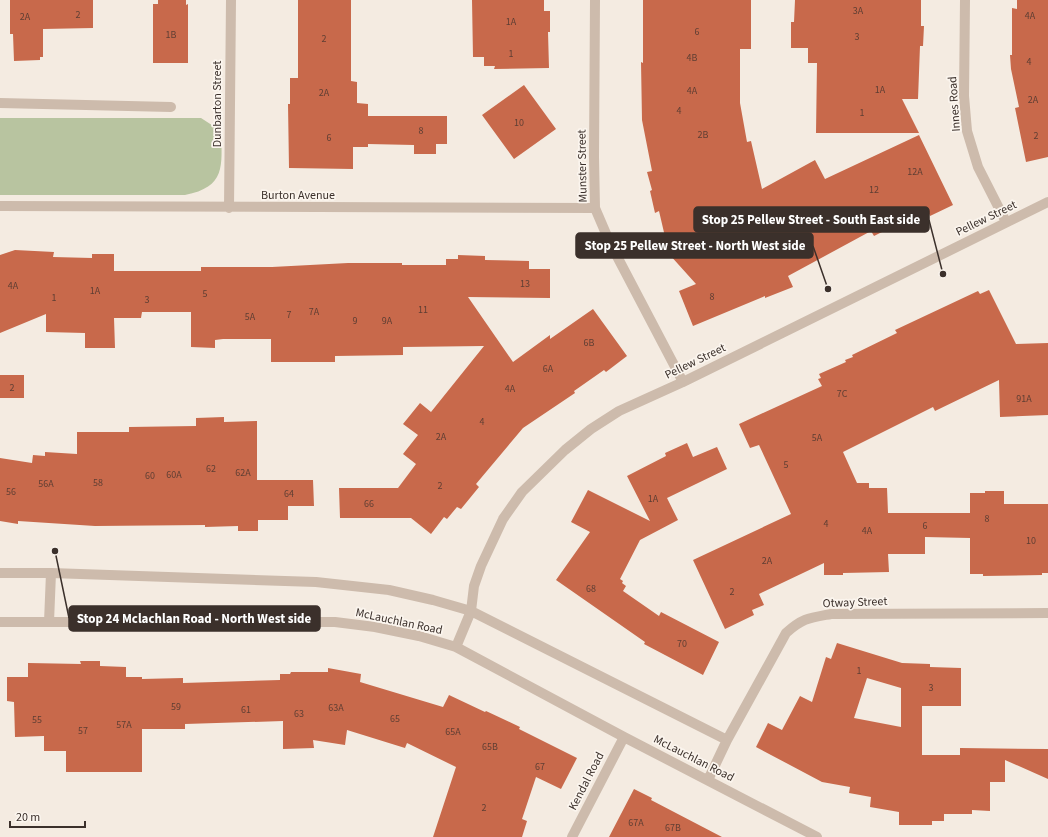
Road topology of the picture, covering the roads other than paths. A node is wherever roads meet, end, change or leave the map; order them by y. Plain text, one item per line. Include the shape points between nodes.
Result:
1 (231, 0) edge
2 (595, 0) edge
3 (965, 0) edge
4 (0, 104) edge
5 (171, 107) dead end
6 (1048, 202) edge
7 (0, 206) edge
8 (229, 208) junction
9 (595, 208) junction
10 (1006, 222) junction
11 (683, 382) junction
12 (0, 572) edge
13 (51, 573) junction
14 (471, 611) junction
15 (1048, 613) edge
16 (0, 622) edge
17 (49, 622) junction
18 (456, 647) junction
19 (624, 737) junction
20 (727, 740) junction
21 (708, 780) junction
22 (572, 837) edge
23 (817, 837) edge

1 - 8 street, Dunbarton Street
2 - 9 street, Munster Street
3 - 10 street, Innes Road via 964,96 967,131 978,167
4 - 5 street
6 - 10 street, Pellew Street
7 - 8 street, Burton Avenue
8 - 9 street, Burton Avenue
9 - 11 street, Munster Street via 610,244
10 - 11 street, Pellew Street
11 - 14 street, Pellew Street via 619,411 591,430 565,450 522,492 503,520 481,566 474,586
12 - 13 street
13 - 14 street via 316,582 389,590
13 - 17 street
14 - 18 street, Pellew Street
14 - 20 street
15 - 20 street, Otway Street via 831,614 808,618 786,633
16 - 17 street, McLauchlan Road
17 - 18 street, McLauchlan Road via 335,622 375,626
18 - 19 street, McLauchlan Road
19 - 21 street, McLauchlan Road
19 - 22 street, Kendal Road
20 - 21 street, Otway Street
21 - 23 street, McLauchlan Road

